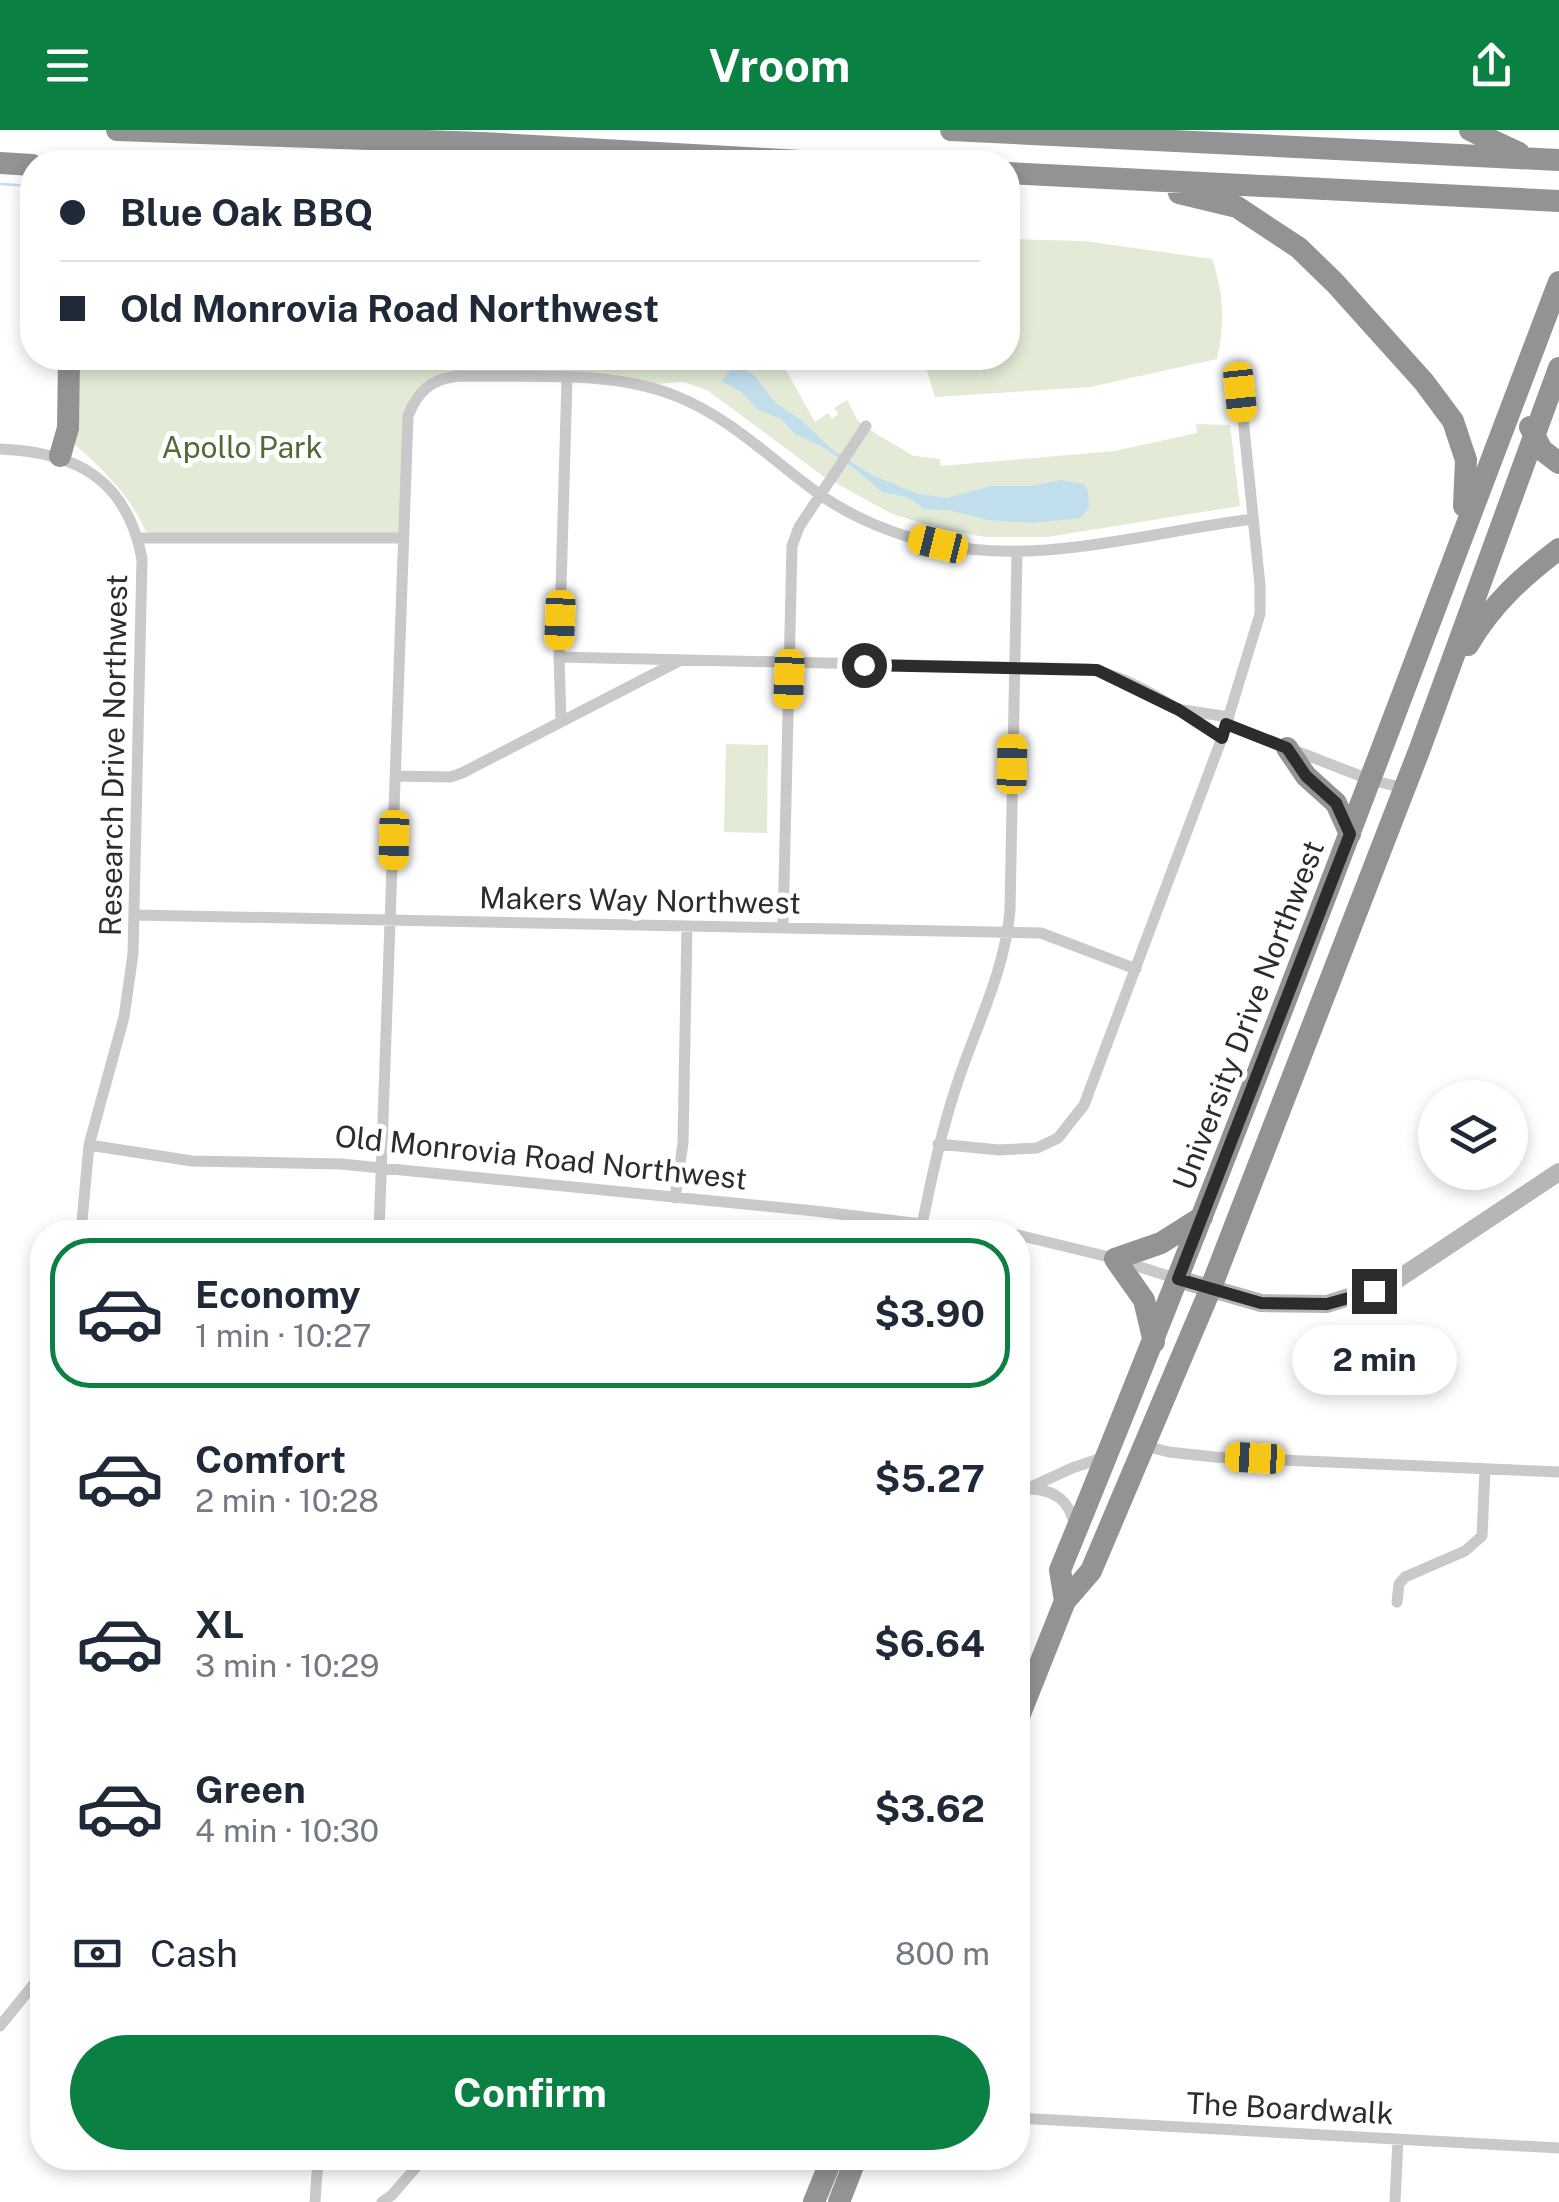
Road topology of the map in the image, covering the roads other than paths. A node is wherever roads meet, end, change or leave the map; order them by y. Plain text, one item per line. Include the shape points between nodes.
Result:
1 (117, 130) edge
2 (951, 130) edge
3 (1118, 130) edge
4 (1470, 130) edge
5 (1079, 138) junction
6 (613, 150) edge
7 (1548, 160) edge
8 (1020, 174) edge
9 (1118, 178) junction
10 (1559, 202) edge
11 (1559, 282) edge
12 (1559, 368) edge
13 (69, 370) edge
14 (1238, 370) dead end
15 (566, 378) junction
16 (1520, 384) junction
17 (866, 426) dead end
18 (1532, 437) junction
19 (0, 449) edge
20 (60, 456) junction
21 (1559, 463) edge
22 (820, 495) junction
23 (1253, 519) junction
24 (1464, 524) junction
25 (138, 538) junction
26 (403, 538) junction
27 (1559, 549) edge
28 (1017, 554) junction
29 (559, 656) junction
30 (680, 661) junction
31 (790, 664) junction
32 (1014, 668) junction
33 (1439, 696) junction
34 (1179, 710) junction
35 (561, 720) junction
36 (1228, 721) junction
37 (1222, 738) junction
38 (1287, 748) junction
39 (396, 776) junction
40 (1371, 780) junction
41 (1401, 796) junction
42 (1350, 834) junction
43 (135, 916) junction
44 (392, 920) junction
45 (686, 926) junction
46 (783, 927) junction
47 (1008, 933) junction
48 (1136, 969) junction
49 (938, 1144) junction
50 (89, 1146) junction
51 (382, 1170) junction
52 (1559, 1172) edge
53 (676, 1198) junction
54 (1202, 1217) junction
55 (83, 1220) edge
56 (380, 1220) edge
57 (884, 1220) edge
58 (923, 1220) edge
59 (1030, 1238) edge
60 (1116, 1260) junction
61 (1178, 1279) junction
62 (1210, 1290) junction
63 (1154, 1342) junction
64 (1145, 1446) junction
65 (1106, 1457) junction
66 (1485, 1469) junction
67 (1559, 1472) edge
68 (1030, 1488) edge
69 (1030, 1491) edge
70 (1076, 1530) junction
71 (1065, 1601) junction
72 (1397, 1602) dead end
73 (1030, 1689) edge
74 (30, 1989) edge
75 (0, 2026) edge
76 (1030, 2119) edge
77 (1398, 2139) junction
78 (1559, 2148) edge
79 (317, 2170) edge
80 (414, 2170) edge
81 (827, 2170) edge
82 (851, 2170) edge
83 (316, 2202) edge
84 (382, 2202) edge
85 (814, 2202) edge
86 (839, 2202) edge
87 (1395, 2202) edge

1 - 6 highway
2 - 5 highway
3 - 5 highway
4 - 7 highway
5 - 7 highway
8 - 9 highway
9 - 10 highway
9 - 24 highway via 1237,208 1299,248 1335,283 1453,421 1466,460
11 - 16 highway, University Drive Northwest
12 - 18 highway, University Drive Northwest
13 - 20 highway via 68,428
14 - 23 street
15 - 22 street via 640,385 694,404
15 - 26 street via 458,376 426,386 408,416
15 - 29 street
16 - 18 highway
16 - 24 highway, University Drive Northwest
17 - 22 street
18 - 21 highway
18 - 33 highway, University Drive Northwest
19 - 20 street, Research Drive Northwest
20 - 25 street, Research Drive Northwest via 115,494
22 - 28 street via 913,538
22 - 31 street via 792,546
23 - 28 street
23 - 36 street via 1260,606
24 - 40 highway, University Drive Northwest
25 - 26 street
25 - 43 street, Research Drive Northwest via 143,576
26 - 39 street
27 - 33 highway via 1498,600
28 - 32 street
29 - 30 street
29 - 35 street
30 - 31 street
30 - 35 street
31 - 32 street
31 - 46 street
32 - 34 street via 1097,670
32 - 47 street
33 - 41 highway, University Drive Northwest
34 - 36 street
34 - 37 street
35 - 39 street via 462,773
36 - 37 street
36 - 38 street
37 - 48 street
38 - 40 street
38 - 42 highway via 1336,803
39 - 44 street
40 - 41 street
40 - 42 highway, University Drive Northwest
41 - 62 highway, University Drive Northwest
42 - 54 highway, University Drive Northwest
43 - 44 street, Makers Way Northwest
43 - 50 street, Research Drive Northwest via 126,1008
44 - 45 street, Makers Way Northwest
44 - 51 street
45 - 46 street, Makers Way Northwest
45 - 53 street
46 - 47 street, Makers Way Northwest
47 - 48 street, Makers Way Northwest via 1041,933
47 - 49 street
48 - 49 street via 1084,1105 1058,1138 1013,1150
49 - 58 street
50 - 51 street, Old Monrovia Road Northwest via 192,1161
50 - 55 street, Research Drive Northwest
51 - 53 street, Old Monrovia Road Northwest
51 - 56 street
52 - 62 street via 1374,1291 1327,1304 1261,1303
53 - 57 street, Old Monrovia Road Northwest
54 - 60 highway via 1162,1243
54 - 61 highway, University Drive Northwest
59 - 60 street
60 - 61 street
60 - 63 highway via 1144,1300
61 - 62 street
61 - 63 highway, University Drive Northwest
62 - 64 highway, University Drive Northwest
63 - 65 highway, University Drive Northwest
64 - 66 street via 1214,1456
64 - 71 highway, University Drive Northwest via 1091,1571
65 - 68 street
65 - 70 highway, University Drive Northwest
66 - 67 street
66 - 72 street via 1482,1536 1466,1552 1406,1577
69 - 70 street via 1062,1499
70 - 71 highway, University Drive Northwest via 1060,1570
71 - 73 highway, University Drive Northwest
74 - 75 street
76 - 77 street, The Boardwalk
77 - 78 street, The Boardwalk
77 - 87 street
79 - 83 street
80 - 84 street
81 - 85 highway
82 - 86 highway

